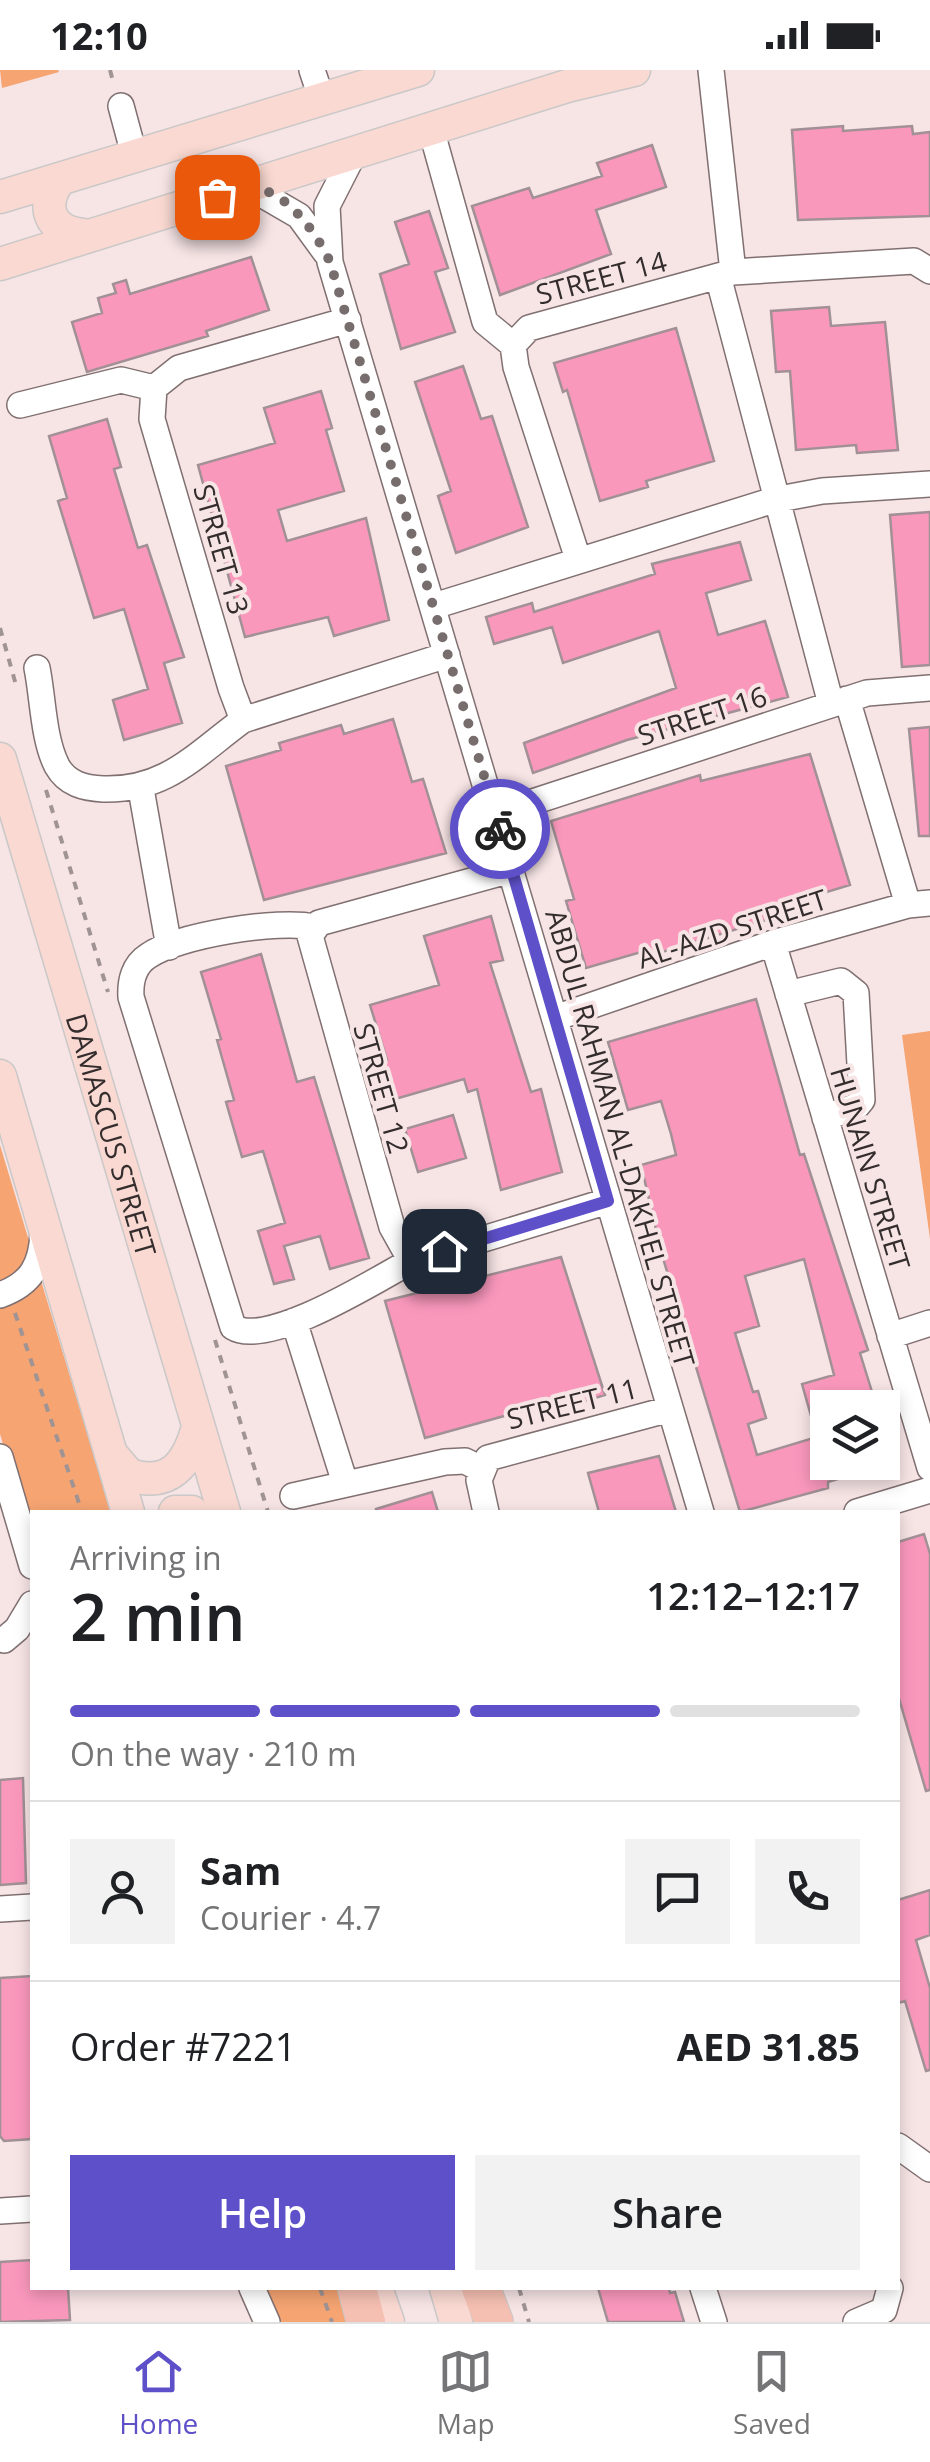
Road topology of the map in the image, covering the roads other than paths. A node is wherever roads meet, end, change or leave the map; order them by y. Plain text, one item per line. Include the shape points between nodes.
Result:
1 (418, 70) edge
2 (634, 70) edge
3 (711, 70) edge
4 (317, 85) edge
5 (120, 106) dead end
6 (430, 129) junction
7 (352, 157) junction
8 (136, 158) junction
9 (60, 180) junction
10 (251, 188) junction
11 (0, 197) edge
12 (83, 236) junction
13 (330, 262) junction
14 (0, 264) edge
15 (930, 271) edge
16 (726, 274) junction
17 (348, 320) junction
18 (514, 345) junction
19 (154, 388) junction
20 (20, 405) dead end
21 (930, 484) edge
22 (774, 500) junction
23 (578, 559) junction
24 (434, 606) junction
25 (447, 655) junction
26 (37, 668) dead end
27 (930, 688) edge
28 (839, 702) junction
29 (243, 720) junction
30 (0, 760) edge
31 (141, 788) junction
32 (496, 814) junction
33 (511, 870) junction
34 (919, 904) edge
35 (314, 927) junction
36 (773, 943) junction
37 (169, 947) junction
38 (788, 994) junction
39 (554, 1018) junction
40 (0, 1076) edge
41 (825, 1118) junction
42 (608, 1201) junction
43 (41, 1212) junction
44 (411, 1262) junction
45 (4, 1294) edge
46 (294, 1321) junction
47 (930, 1323) edge
48 (890, 1336) junction
49 (670, 1409) junction
50 (198, 1427) junction
51 (111, 1454) junction
52 (0, 1457) edge
53 (930, 1468) edge
54 (481, 1469) junction
55 (346, 1483) junction
56 (930, 1490) edge
57 (293, 1496) dead end
58 (127, 1510) edge
59 (223, 1510) edge
60 (486, 1510) edge
61 (700, 1510) edge
62 (865, 1510) edge
63 (30, 1559) edge
64 (30, 1607) edge
65 (2, 1640) edge
66 (30, 1646) edge
67 (30, 1907) edge
68 (0, 1910) edge
69 (30, 2209) edge
70 (0, 2211) edge
71 (251, 2290) edge
72 (252, 2290) edge
73 (358, 2290) edge
74 (377, 2290) edge
75 (447, 2290) edge
76 (482, 2290) edge
77 (704, 2290) edge
78 (889, 2290) edge
79 (255, 2322) edge
80 (267, 2322) edge
81 (366, 2322) edge
82 (388, 2322) edge
83 (456, 2322) edge
84 (494, 2322) edge
85 (714, 2322) edge
86 (856, 2322) edge

1 - 4 main road
2 - 6 main road
3 - 16 street
4 - 8 main road
5 - 8 street
6 - 7 main road
6 - 18 street via 485,322
7 - 10 main road
7 - 13 street, ABDUL RAHMAN AL-DAKHEL STREET via 327,206
8 - 9 main road
9 - 11 main road
9 - 12 main road via 50,192 54,224
10 - 12 main road
10 - 13 street, ABDUL RAHMAN AL-DAKHEL STREET via 299,216
12 - 14 main road
13 - 17 street, ABDUL RAHMAN AL-DAKHEL STREET
15 - 16 street, STREET 14 via 914,261
16 - 18 street, STREET 14 via 529,328
16 - 22 street
17 - 19 street via 179,368
17 - 24 street, ABDUL RAHMAN AL-DAKHEL STREET
18 - 23 street
19 - 20 street via 121,380
19 - 29 street, STREET 13 via 152,419
21 - 22 street
22 - 23 street
22 - 28 street
23 - 24 street
24 - 25 street, ABDUL RAHMAN AL-DAKHEL STREET
25 - 29 street
25 - 32 street, ABDUL RAHMAN AL-DAKHEL STREET
26 - 31 street via 55,761 65,776 90,789
27 - 28 street, STREET 16
28 - 32 street, STREET 16
28 - 34 street
29 - 31 street
30 - 50 main road, DAMASCUS STREET
31 - 37 street
32 - 33 street, ABDUL RAHMAN AL-DAKHEL STREET
33 - 35 street
33 - 39 street, ABDUL RAHMAN AL-DAKHEL STREET
34 - 36 street, AL-AZD STREET
35 - 37 street via 260,924
35 - 44 street, STREET 12 via 310,944 342,1056 392,1227
36 - 38 street, HUNAIN STREET
36 - 39 street, AL-AZD STREET
37 - 46 street via 143,960 132,977 131,997 229,1322 256,1334
38 - 41 street, HUNAIN STREET
38 - 41 street via 841,981 856,993 862,1100
39 - 42 street, ABDUL RAHMAN AL-DAKHEL STREET
40 - 43 main road
41 - 48 street, HUNAIN STREET
42 - 44 street
42 - 49 street, ABDUL RAHMAN AL-DAKHEL STREET
43 - 45 street via 38,1264 25,1284
43 - 51 main road
44 - 46 street
46 - 55 street
47 - 48 street
48 - 53 street, HUNAIN STREET
49 - 54 street, STREET 11 via 498,1452
49 - 61 street, ABDUL RAHMAN AL-DAKHEL STREET
50 - 51 main road via 183,1465 164,1478 130,1475
50 - 59 main road, DAMASCUS STREET
51 - 58 main road
52 - 63 street
54 - 55 street via 445,1462
54 - 60 street
55 - 57 street
56 - 62 street
64 - 65 street
65 - 66 street
67 - 68 street
69 - 70 street
71 - 79 street
72 - 80 street
73 - 81 highway
74 - 82 main road
75 - 83 main road
76 - 84 highway
77 - 85 street
78 - 86 street via 884,2310

